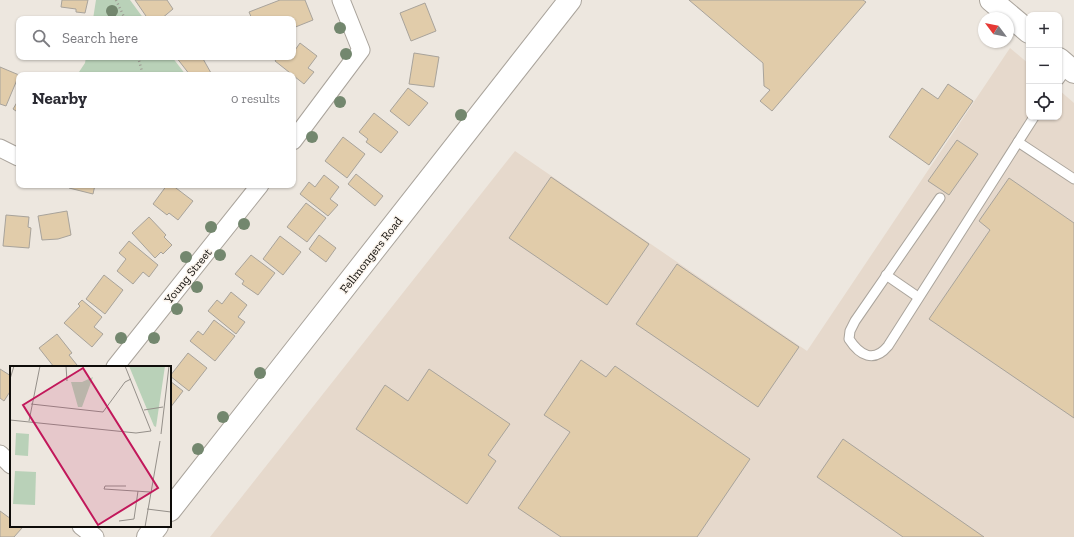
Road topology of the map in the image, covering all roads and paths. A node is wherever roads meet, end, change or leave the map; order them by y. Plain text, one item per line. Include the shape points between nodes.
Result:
1 (116, 0) edge
2 (341, 0) edge
3 (570, 0) edge
4 (991, 0) edge
5 (124, 16) edge
6 (1026, 29) edge
7 (139, 60) edge
8 (142, 72) edge
9 (1032, 120) edge
10 (296, 137) edge
11 (1018, 142) junction
12 (0, 148) edge
13 (16, 156) edge
14 (1074, 179) edge
15 (258, 188) edge
16 (940, 198) dead end
17 (886, 275) junction
18 (918, 297) junction
19 (116, 366) edge
20 (0, 454) edge
21 (10, 464) edge
22 (171, 509) edge
23 (82, 527) edge
24 (156, 527) edge
25 (95, 537) edge
26 (148, 537) edge

1 - 5 path
2 - 10 street via 361,50
3 - 22 main road, Fellmongers Road
4 - 6 main road
7 - 8 path
9 - 11 lane
11 - 14 lane
11 - 18 lane
12 - 13 street
15 - 19 street, Young Street
16 - 17 lane
17 - 18 lane
17 - 18 lane via 850,331 849,339 853,347 873,357 882,353
20 - 21 street
23 - 25 street
24 - 26 main road

